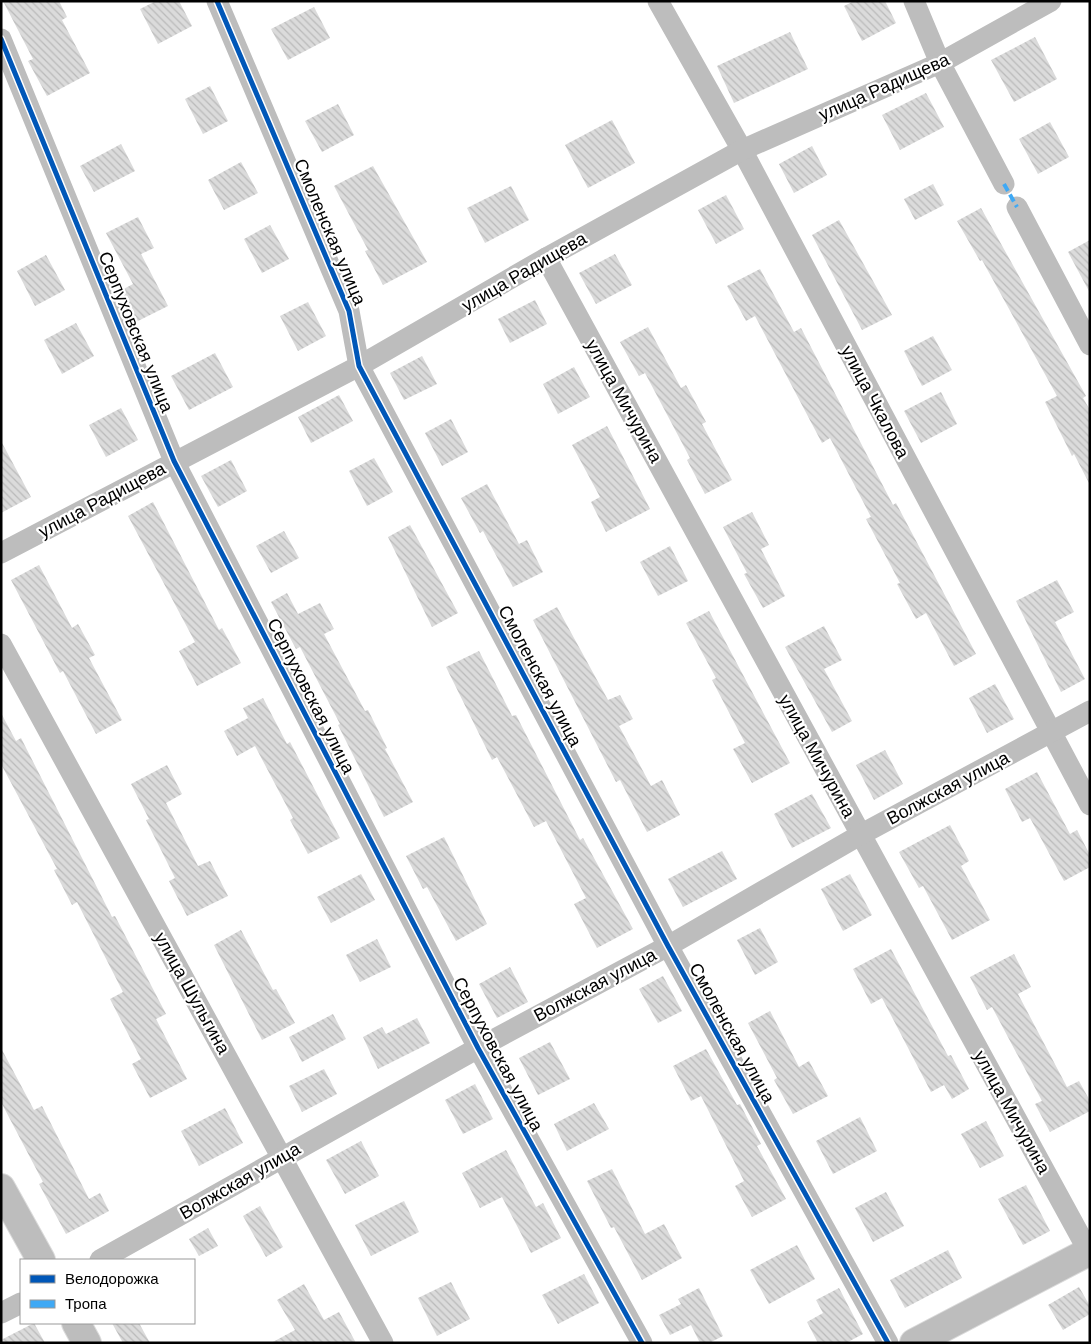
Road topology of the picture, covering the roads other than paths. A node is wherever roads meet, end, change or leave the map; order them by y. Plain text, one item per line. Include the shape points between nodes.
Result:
1 (217, 1) edge
2 (658, 1) edge
3 (914, 1) edge
4 (1052, 1) edge
5 (1, 39) edge
6 (940, 63) junction
7 (742, 150) junction
8 (1004, 184) dead end
9 (1017, 208) dead end
10 (546, 258) junction
11 (1090, 345) edge
12 (359, 366) junction
13 (174, 461) junction
14 (1, 553) edge
15 (1, 644) edge
16 (1090, 712) edge
17 (1050, 734) junction
18 (1090, 805) edge
19 (860, 835) junction
20 (668, 946) junction
21 (478, 1048) junction
22 (281, 1157) junction
23 (1, 1188) edge
24 (1089, 1252) edge
25 (40, 1259) edge
26 (102, 1259) edge
27 (20, 1303) edge
28 (1, 1312) edge
29 (77, 1324) edge
30 (87, 1343) edge
31 (384, 1343) edge
32 (642, 1343) edge
33 (888, 1343) edge
34 (914, 1343) edge

1 - 12 street, Смоленская улица via 349,311
2 - 7 street, улица Чкалова
3 - 6 street
4 - 6 street, улица Радищева
5 - 13 street, Серпуховская улица
6 - 7 street, улица Радищева
6 - 8 street
7 - 10 street, улица Радищева
7 - 17 street, улица Чкалова
9 - 11 street
10 - 12 street, улица Радищева
10 - 19 street, улица Мичурина
12 - 13 street, улица Радищева
12 - 20 street, Смоленская улица
13 - 14 street, улица Радищева
13 - 21 street, Серпуховская улица
15 - 22 street, улица Шульгина
16 - 17 street, Волжская улица
17 - 18 street, улица Чкалова
17 - 19 street, Волжская улица
19 - 20 street, Волжская улица
19 - 24 street, улица Мичурина
20 - 21 street, Волжская улица
20 - 33 street, Смоленская улица
21 - 22 street, Волжская улица
21 - 32 street, Серпуховская улица
22 - 26 street, Волжская улица
22 - 31 street, улица Шульгина
23 - 25 main road
24 - 34 main road
27 - 28 street
29 - 30 main road

